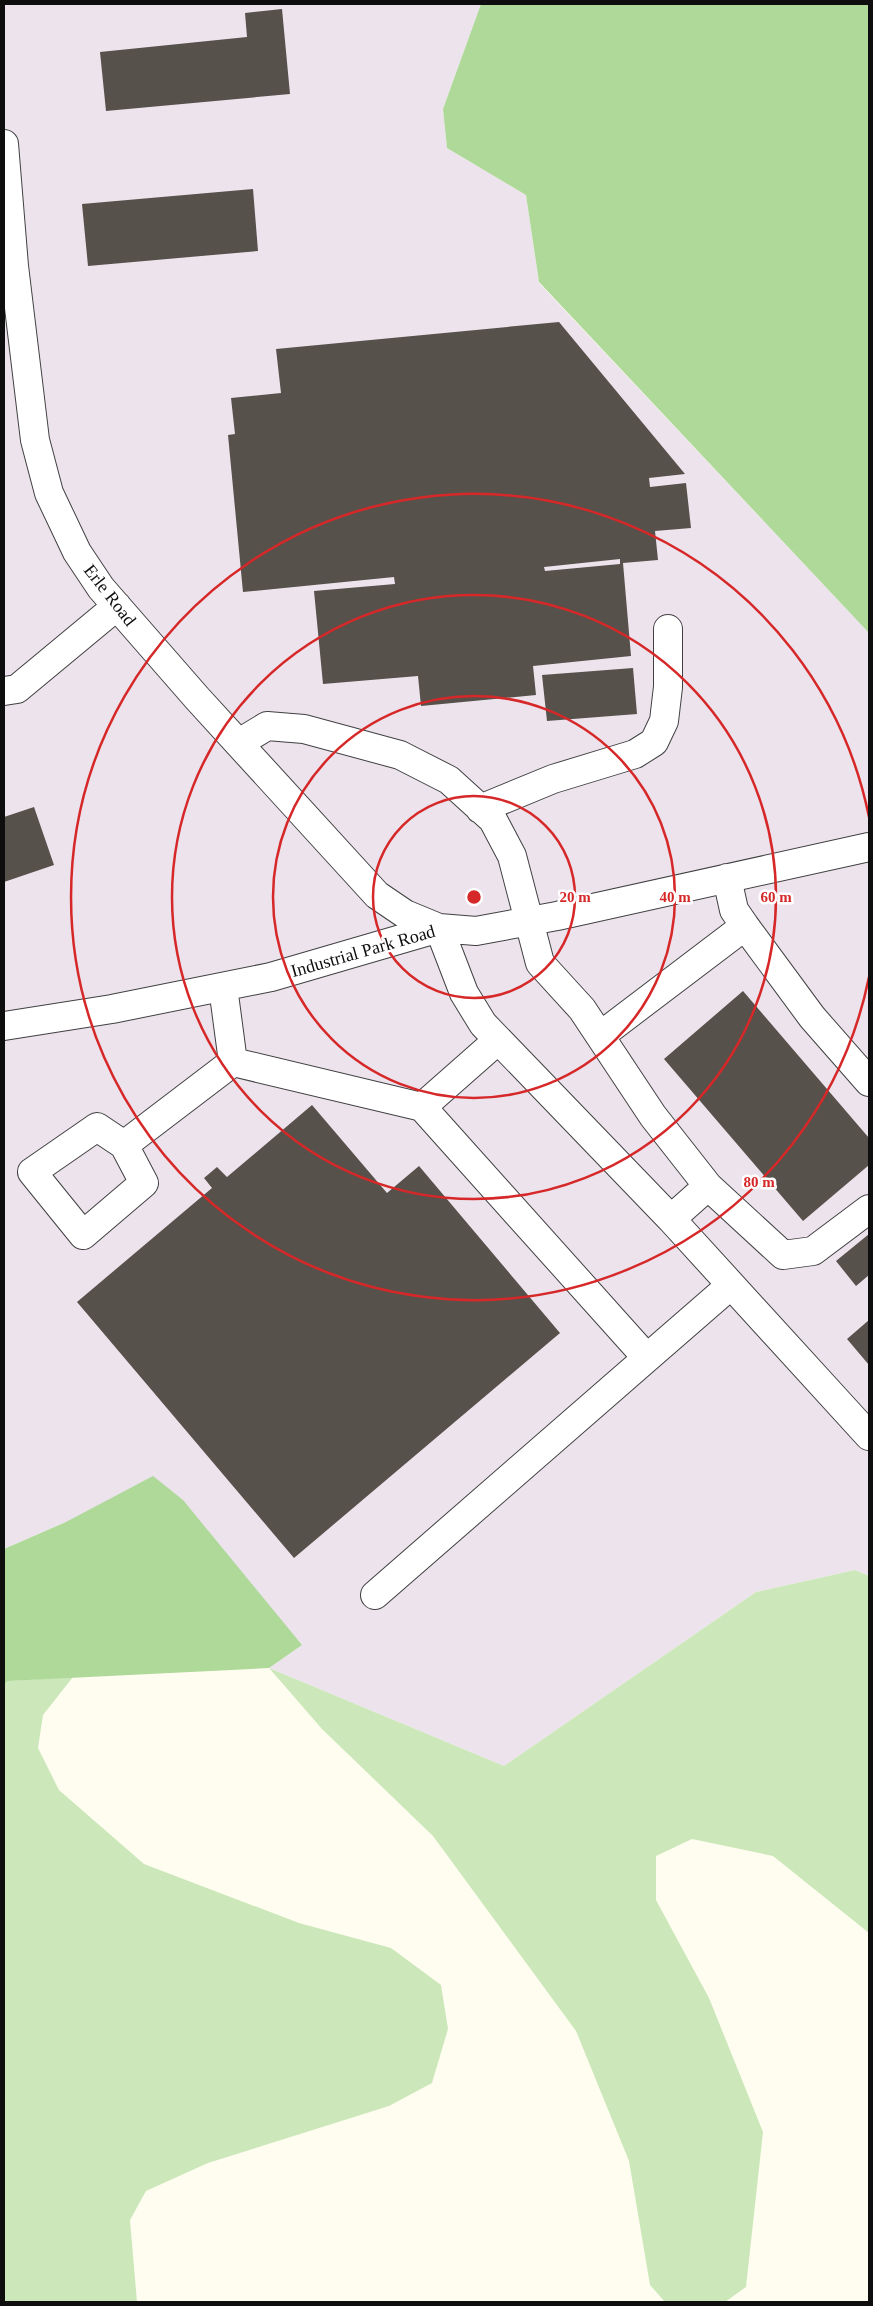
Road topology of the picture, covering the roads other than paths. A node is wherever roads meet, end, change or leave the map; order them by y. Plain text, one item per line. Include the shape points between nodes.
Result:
1 (4, 144) edge
2 (117, 606) junction
3 (668, 629) dead end
4 (4, 691) edge
5 (238, 743) junction
6 (480, 809) junction
7 (869, 847) edge
8 (727, 878) junction
9 (529, 921) junction
10 (745, 926) junction
11 (439, 928) junction
12 (222, 987) junction
13 (4, 1026) edge
14 (600, 1036) junction
15 (498, 1040) junction
16 (233, 1062) junction
17 (869, 1082) edge
18 (422, 1107) junction
19 (124, 1146) dead end
20 (708, 1186) junction
21 (869, 1209) edge
22 (671, 1219) junction
23 (731, 1285) junction
24 (647, 1358) junction
25 (869, 1436) edge
26 (375, 1595) dead end

1 - 2 street, Erle Road via 14,266 35,440 49,493 77,552
2 - 4 street via 17,689
2 - 5 street, Erle Road
3 - 6 street via 668,687 664,721 654,742 634,754 553,779
5 - 6 street via 267,726 304,729 400,755 449,780
5 - 11 street, Erle Road via 377,894 405,914
6 - 9 street via 492,820 512,856
7 - 8 street, Industrial Park Road
8 - 9 street, Industrial Park Road
8 - 10 street via 734,910
9 - 11 street, Industrial Park Road via 476,930
9 - 14 street via 540,963 582,1009
10 - 14 street
10 - 17 street via 812,1017
11 - 12 street, Industrial Park Road via 271,977
11 - 15 street via 464,993 483,1024
12 - 13 street, Industrial Park Road
12 - 16 street
14 - 20 street via 653,1116
15 - 18 street
15 - 22 street
16 - 18 street
16 - 19 street
18 - 24 street
20 - 21 street via 783,1255 813,1251
20 - 22 street
22 - 23 street
23 - 24 street
23 - 25 street
24 - 26 street

